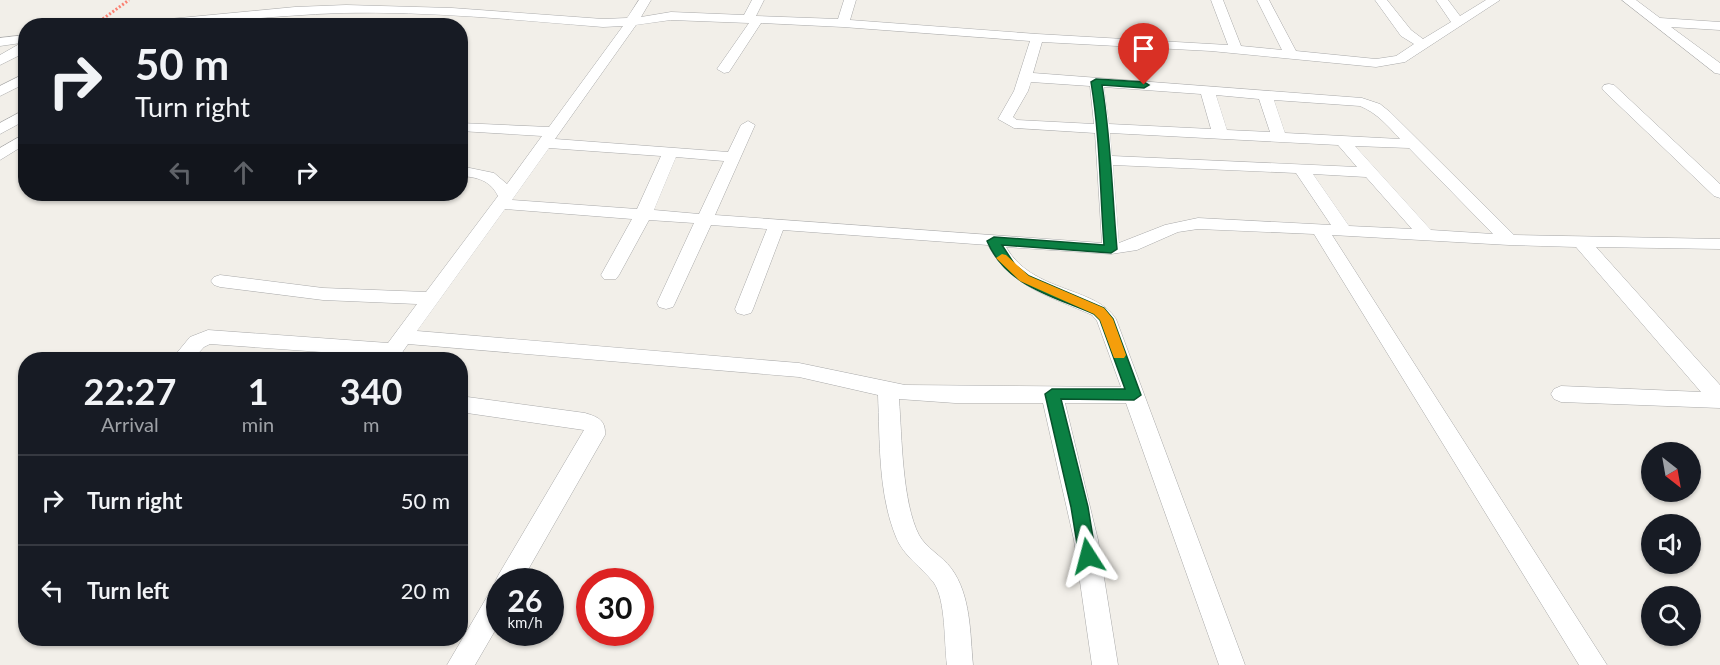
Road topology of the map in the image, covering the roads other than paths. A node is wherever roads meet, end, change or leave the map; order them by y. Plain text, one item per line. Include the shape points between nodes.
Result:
1 (268, 0) edge
2 (308, 0) edge
3 (407, 0) edge
4 (465, 0) edge
5 (645, 0) edge
6 (703, 0) edge
7 (758, 0) edge
8 (850, 0) edge
9 (1216, 0) edge
10 (1263, 0) edge
11 (1381, 0) edge
12 (1442, 0) edge
13 (1494, 0) edge
14 (1628, 0) edge
15 (351, 4) edge
16 (395, 10) junction
17 (295, 11) junction
18 (452, 12) junction
19 (249, 14) junction
20 (692, 17) junction
21 (220, 18) edge
22 (752, 20) junction
23 (633, 22) junction
24 (1657, 22) junction
25 (1458, 23) junction
26 (843, 24) junction
27 (1720, 26) edge
28 (1037, 38) junction
29 (18, 40) edge
30 (0, 42) edge
31 (1424, 45) junction
32 (1236, 49) junction
33 (18, 51) edge
34 (1290, 53) junction
35 (0, 61) edge
36 (724, 69) dead end
37 (1720, 70) edge
38 (1025, 77) junction
39 (18, 82) edge
40 (1096, 82) junction
41 (1609, 87) dead end
42 (1207, 89) junction
43 (0, 92) edge
44 (1265, 94) junction
45 (18, 118) edge
46 (748, 125) dead end
47 (468, 128) edge
48 (1104, 129) junction
49 (0, 130) edge
50 (1220, 133) junction
51 (549, 137) junction
52 (1279, 138) junction
53 (0, 139) edge
54 (18, 140) edge
55 (1342, 140) junction
56 (18, 144) edge
57 (1413, 144) junction
58 (671, 152) junction
59 (0, 155) edge
60 (734, 156) junction
61 (1103, 160) junction
62 (1302, 170) junction
63 (468, 172) edge
64 (1370, 172) junction
65 (1720, 193) edge
66 (503, 200) junction
67 (642, 215) junction
68 (706, 218) junction
69 (777, 224) junction
70 (1320, 230) junction
71 (1344, 231) junction
72 (1427, 236) junction
73 (1509, 240) junction
74 (994, 241) junction
75 (1581, 242) junction
76 (1720, 244) edge
77 (1111, 249) junction
78 (610, 275) dead end
79 (220, 281) dead end
80 (431, 298) junction
81 (666, 303) dead end
82 (744, 309) dead end
83 (394, 349) edge
84 (188, 352) edge
85 (452, 352) edge
86 (468, 353) edge
87 (888, 391) junction
88 (1052, 394) junction
89 (1561, 394) dead end
90 (1134, 395) junction
91 (1720, 400) edge
92 (468, 405) edge
93 (516, 568) edge
94 (486, 621) edge
95 (460, 665) edge
96 (960, 665) edge
97 (1105, 665) edge
98 (1232, 665) edge
99 (1594, 665) edge

1 - 19 street
2 - 17 street
3 - 16 street
4 - 18 street
5 - 23 street
6 - 20 street
7 - 22 street
8 - 26 street
9 - 32 street
10 - 34 street
11 - 31 street via 1406,33
12 - 25 street
13 - 25 street
14 - 24 street
15 - 16 street
15 - 17 street
16 - 18 street
17 - 19 street
18 - 23 street via 527,13 603,23
19 - 21 street
20 - 22 street
20 - 23 street
22 - 26 street
22 - 36 street
23 - 51 street
24 - 27 street
24 - 37 street
25 - 31 street
26 - 28 street
28 - 32 street
28 - 38 street
29 - 30 street
31 - 34 street via 1388,62
32 - 34 street
33 - 35 street
38 - 40 street
38 - 48 street via 1018,98 1006,115 1008,122
39 - 43 street
40 - 42 street
40 - 48 street
41 - 65 street
42 - 44 street
42 - 50 street
44 - 52 street
44 - 57 street via 1362,102 1381,111
45 - 49 street
46 - 60 street
47 - 51 street
48 - 50 street
48 - 61 street
50 - 52 street
51 - 58 street
51 - 66 street
52 - 55 street
53 - 54 street
55 - 57 street
55 - 64 street
56 - 59 street
57 - 73 street
58 - 60 street
58 - 67 street
60 - 68 street
61 - 62 street
61 - 77 street
62 - 64 street
62 - 71 street
63 - 66 street via 495,178 501,184
64 - 72 street
66 - 67 street
66 - 80 street
67 - 68 street
67 - 78 street
68 - 69 street
68 - 81 street
69 - 74 street
69 - 82 street
70 - 71 street
70 - 77 street via 1186,224 1132,246
70 - 99 street
71 - 72 street
72 - 73 street
73 - 75 street
74 - 77 street
74 - 90 street via 1000,256 1024,278 1099,311 1106,319
75 - 76 street
75 - 91 street
79 - 80 street via 315,294
80 - 83 street
83 - 84 street via 208,337
83 - 85 street
86 - 87 street via 799,370
87 - 88 street
87 - 96 street via 894,465 905,527 909,540 947,583
88 - 90 street
88 - 97 street via 1086,540
89 - 91 street
90 - 98 street
92 - 93 street via 585,421 595,426 594,435
94 - 95 street

